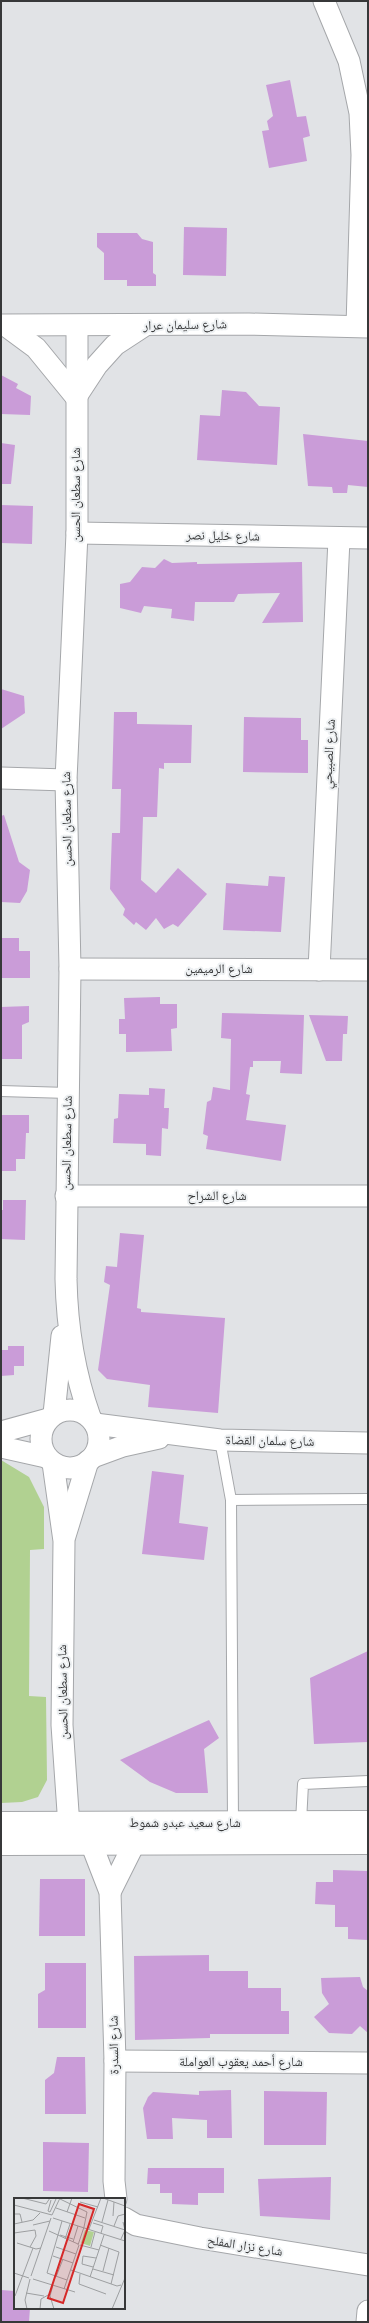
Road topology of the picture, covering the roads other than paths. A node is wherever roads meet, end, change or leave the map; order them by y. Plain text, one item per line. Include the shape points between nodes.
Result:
1 (324, 1) edge
2 (364, 110) edge
3 (3, 326) edge
4 (77, 326) junction
5 (144, 326) junction
6 (363, 327) edge
7 (76, 397) junction
8 (77, 533) junction
9 (368, 538) edge
10 (339, 539) junction
11 (1, 778) edge
12 (66, 780) junction
13 (70, 969) junction
14 (319, 970) junction
15 (368, 970) edge
16 (1, 1091) edge
17 (68, 1093) junction
18 (66, 1196) junction
19 (368, 1196) edge
20 (67, 1311) junction
21 (51, 1417) junction
22 (93, 1420) junction
23 (1, 1432) edge
24 (173, 1435) junction
25 (220, 1440) junction
26 (368, 1443) edge
27 (1, 1447) edge
28 (91, 1459) junction
29 (50, 1460) junction
30 (368, 1499) edge
31 (231, 1500) junction
32 (64, 1541) junction
33 (368, 1781) edge
34 (69, 1822) junction
35 (301, 1822) junction
36 (368, 1822) edge
37 (1, 1823) edge
38 (233, 1823) junction
39 (80, 1843) junction
40 (368, 1843) edge
41 (1, 1844) edge
42 (134, 1844) junction
43 (110, 1892) junction
44 (115, 2061) junction
45 (368, 2063) edge
46 (116, 2198) edge
47 (125, 2220) edge
48 (368, 2266) edge
49 (368, 2312) edge
50 (366, 2322) edge

1 - 2 street via 349,61
2 - 6 street
3 - 4 street, شارع سليمان عرار
3 - 7 street via 36,348
4 - 5 street, شارع سليمان عرار
4 - 7 street, شارع سطعان الحسن
5 - 6 street, شارع سليمان عرار via 248,324
5 - 7 street via 115,345 97,365
7 - 8 street, شارع سطعان الحسن
8 - 10 street, شارع خليل نصر
8 - 12 street, شارع سطعان الحسن
9 - 10 street, شارع خليل نصر
10 - 14 street, شارع الصبيحي
11 - 12 street
12 - 13 street, شارع سطعان الحسن
13 - 14 street, شارع الرميمين
13 - 17 street, شارع سطعان الحسن
14 - 15 street, شارع الرميمين
16 - 17 lane
17 - 18 street, شارع سطعان الحسن
18 - 19 street, شارع الشراح
18 - 20 street, شارع سطعان الحسن
20 - 21 street, شارع سطعان الحسن
20 - 22 street, شارع سطعان الحسن via 76,1369
21 - 22 street via 72,1409
21 - 23 street
21 - 29 street via 42,1428 40,1438 42,1448
22 - 24 street, شارع سلمان القضاة
22 - 28 street via 100,1440
24 - 25 street, شارع سلمان القضاة
24 - 28 street, شارع سلمان القضاة via 123,1446
25 - 26 street, شارع سلمان القضاة
25 - 31 lane
27 - 29 street
28 - 29 street via 71,1468
28 - 32 street, شارع سطعان الحسن via 76,1496
29 - 32 street, شارع سطعان الحسن
30 - 31 lane
31 - 38 lane
32 - 34 street, شارع سطعان الحسن via 62,1725
33 - 35 lane via 304,1784
34 - 37 main road, شارع سعيد عبدو شموط
34 - 38 main road, شارع سعيد عبدو شموط
34 - 39 street, شارع سطعان الحسن
35 - 36 main road, شارع سعيد عبدو شموط
35 - 38 main road, شارع سعيد عبدو شموط
39 - 41 main road, شارع سعيد عبدو شموط
39 - 42 main road, شارع سعيد عبدو شموط
39 - 43 street, شارع السدرة
40 - 42 main road, شارع سعيد عبدو شموط
42 - 43 street, شارع السدرة
43 - 44 street, شارع السدرة
44 - 45 street, شارع أحمد يعقوب العواملة
44 - 46 street, شارع السدرة
47 - 48 street, شارع نزار المفلح via 136,2225 200,2238
49 - 50 street

